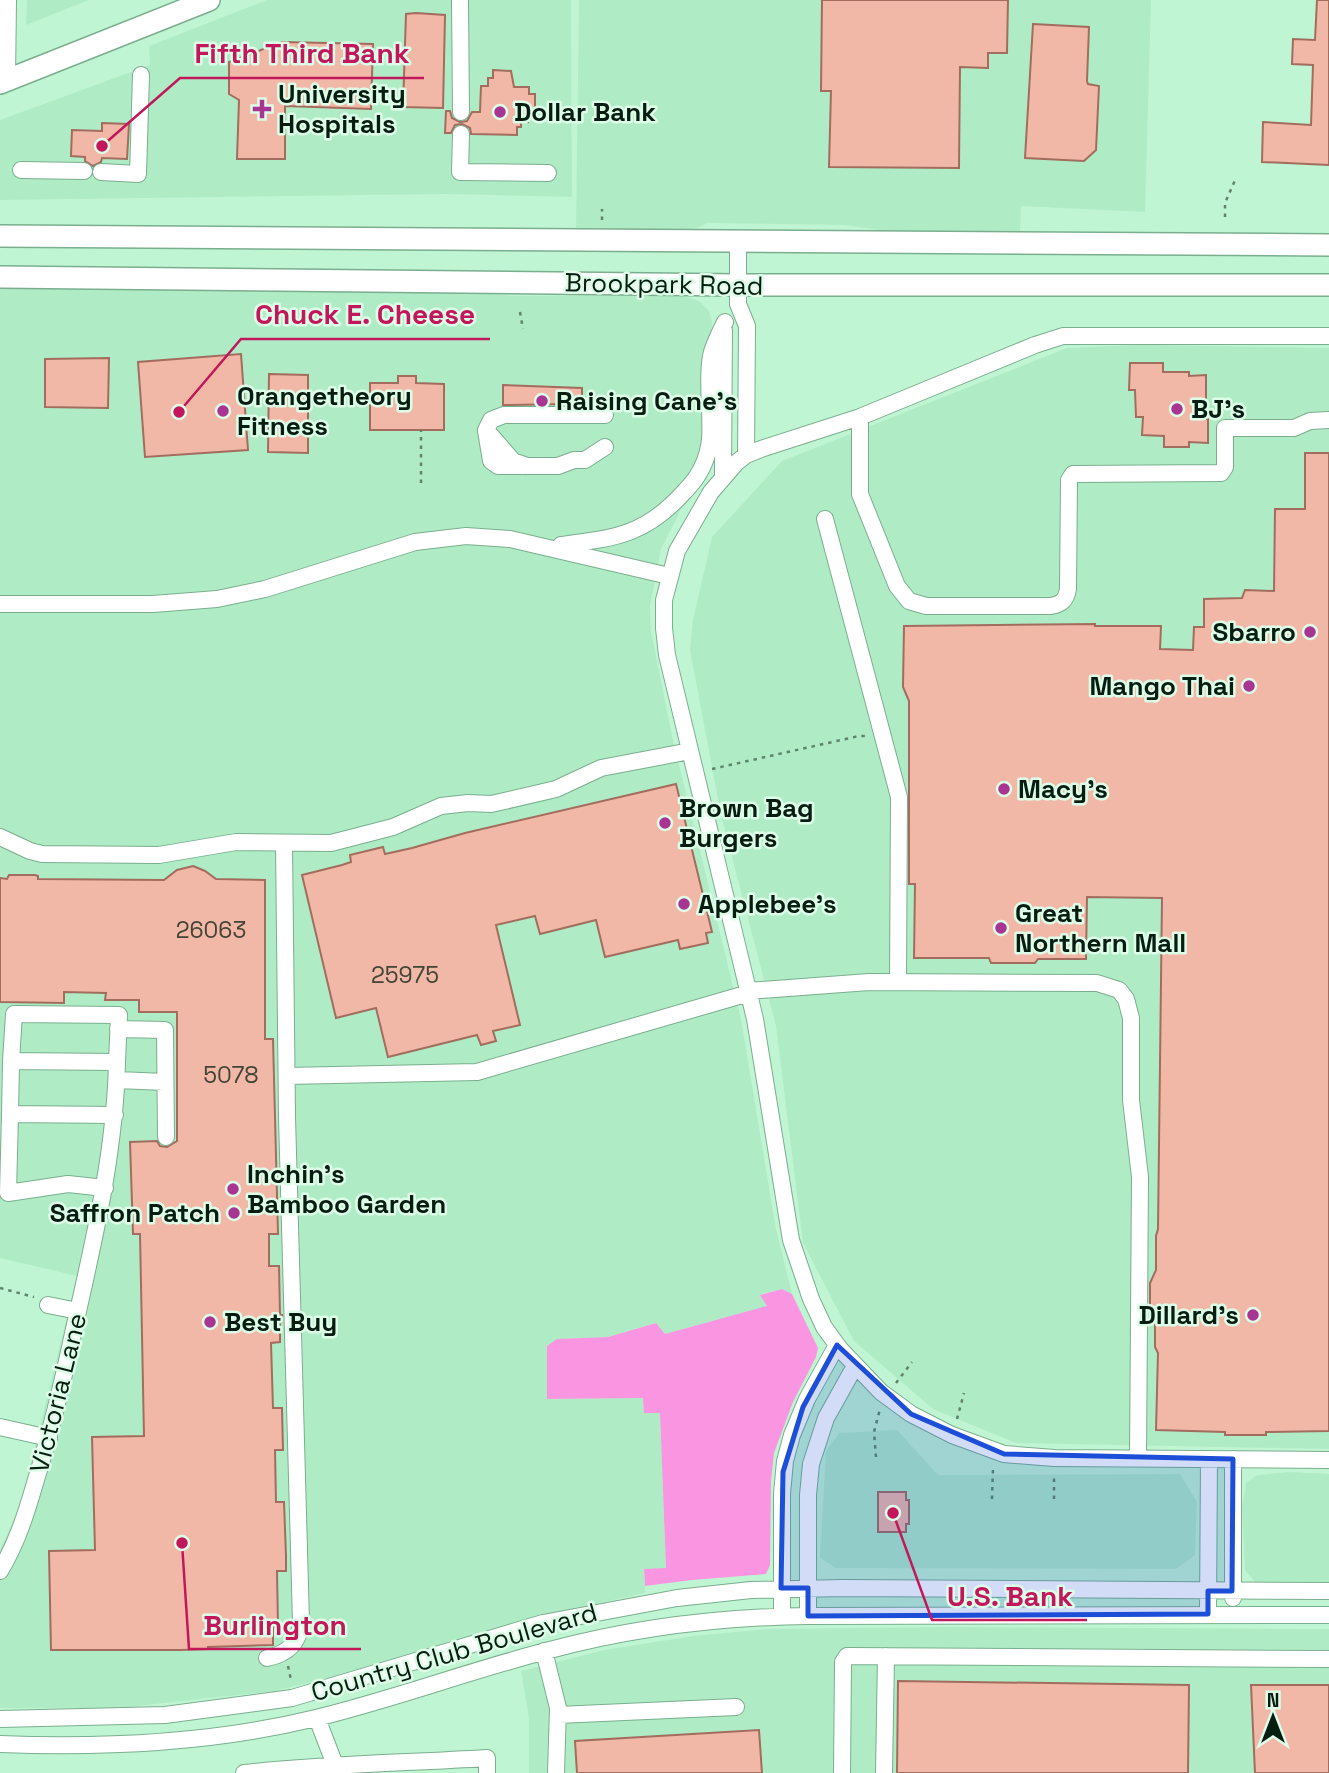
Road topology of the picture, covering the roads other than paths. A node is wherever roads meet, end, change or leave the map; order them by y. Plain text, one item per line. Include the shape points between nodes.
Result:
1 (9, 0) edge
2 (209, 0) edge
3 (460, 0) edge
4 (141, 75) dead end
5 (3, 81) edge
6 (461, 112) dead end
7 (461, 134) dead end
8 (20, 170) dead end
9 (548, 173) dead end
10 (0, 236) edge
11 (738, 242) junction
12 (1329, 245) edge
13 (0, 277) edge
14 (1329, 285) edge
15 (738, 295) junction
16 (724, 322) junction
17 (1329, 336) edge
18 (605, 415) dead end
19 (860, 417) junction
20 (1329, 420) edge
21 (606, 447) dead end
22 (746, 455) junction
23 (723, 477) junction
24 (825, 519) dead end
25 (548, 547) junction
26 (669, 576) junction
27 (0, 604) edge
28 (690, 751) junction
29 (0, 837) edge
30 (285, 844) junction
31 (898, 982) junction
32 (748, 992) junction
33 (118, 1029) junction
34 (12, 1061) junction
35 (117, 1062) junction
36 (287, 1076) junction
37 (117, 1080) junction
38 (165, 1082) junction
39 (10, 1114) junction
40 (115, 1115) junction
41 (5, 1133) edge
42 (166, 1137) dead end
43 (105, 1188) junction
44 (4, 1194) edge
45 (48, 1305) road end
46 (78, 1311) junction
47 (837, 1345) junction
48 (855, 1366) junction
49 (0, 1427) edge
50 (49, 1438) junction
51 (1138, 1459) junction
52 (1209, 1459) junction
53 (1233, 1459) junction
54 (1329, 1460) edge
55 (0, 1571) edge
56 (781, 1588) junction
57 (808, 1588) junction
58 (1208, 1591) junction
59 (1232, 1591) junction
60 (1329, 1591) edge
61 (1208, 1614) junction
62 (1233, 1615) junction
63 (1329, 1615) edge
64 (782, 1616) junction
65 (808, 1616) junction
66 (544, 1651) junction
67 (886, 1656) junction
68 (267, 1658) dead end
69 (1329, 1659) edge
70 (736, 1707) dead end
71 (558, 1716) junction
72 (317, 1718) junction
73 (0, 1719) edge
74 (0, 1744) edge
75 (335, 1765) junction
76 (244, 1773) edge
77 (487, 1773) edge
78 (556, 1773) edge
79 (842, 1773) edge
80 (884, 1773) edge

1 - 5 street
2 - 5 main road
3 - 6 street
4 - 8 street via 138,174
7 - 9 street via 460,172
10 - 11 main road, Brookpark Road
11 - 12 main road, Brookpark Road
11 - 15 street
13 - 15 main road, Brookpark Road
14 - 15 main road, Brookpark Road
15 - 16 street
15 - 22 street via 747,326
16 - 23 street
16 - 25 street via 711,354 708,453 696,480 654,520 622,535
17 - 19 street via 1063,336
18 - 21 street via 504,415 491,420 486,430 513,461 527,466 585,460
19 - 20 street via 861,498 897,586 909,601 926,606 1051,606 1062,602 1069,589 1069,480 1073,474 1222,473 1225,428 1289,428
19 - 22 street
22 - 23 street
23 - 26 street via 685,534
24 - 31 street via 899,804
25 - 26 street
25 - 27 street via 499,537 454,536 415,542 265,589 217,599 153,604
26 - 28 street via 665,647
28 - 30 street via 601,768 556,789 500,802 441,806 393,828 336,842
28 - 32 street
29 - 30 street via 42,854 159,855 236,842
30 - 36 street
31 - 32 street
31 - 51 street via 1097,984 1114,986 1126,999 1131,1018 1131,1100 1140,1165
32 - 36 street via 477,1072
32 - 47 street via 791,1240 811,1299
33 - 34 street via 118,1015 14,1014
33 - 35 street, Victoria Lane
33 - 38 street via 165,1030
34 - 35 street
34 - 39 street
35 - 37 street, Victoria Lane
36 - 68 street via 301,1622 294,1645
37 - 38 street
37 - 40 street, Victoria Lane
38 - 42 street
39 - 40 street
39 - 41 street
40 - 43 street, Victoria Lane
41 - 44 street
43 - 44 street via 68,1184
43 - 46 street, Victoria Lane
45 - 46 street
46 - 50 street, Victoria Lane
47 - 48 street
47 - 56 street via 807,1399 787,1454
48 - 51 street via 911,1414 994,1451 1016,1456
48 - 57 street via 826,1418 812,1456
49 - 50 street
50 - 55 street, Victoria Lane via 19,1536
51 - 52 street
52 - 53 street
52 - 58 street
53 - 54 street
53 - 59 street
56 - 57 street, Country Club Boulevard
56 - 64 street
56 - 73 street, Country Club Boulevard via 677,1598 543,1623 292,1698 165,1715
57 - 58 street, Country Club Boulevard
57 - 65 street
58 - 59 street, Country Club Boulevard
58 - 61 street
59 - 60 street, Country Club Boulevard
59 - 62 street
61 - 62 street, Country Club Boulevard
61 - 65 street, Country Club Boulevard
62 - 63 street, Country Club Boulevard
64 - 65 street, Country Club Boulevard
64 - 66 street, Country Club Boulevard via 649,1628
66 - 71 street
66 - 72 street, Country Club Boulevard
67 - 69 street
67 - 79 street via 844,1659
67 - 80 street
70 - 71 street
71 - 78 street
72 - 74 street, Country Club Boulevard via 162,1743
72 - 75 street
75 - 76 street
75 - 77 street via 487,1758

